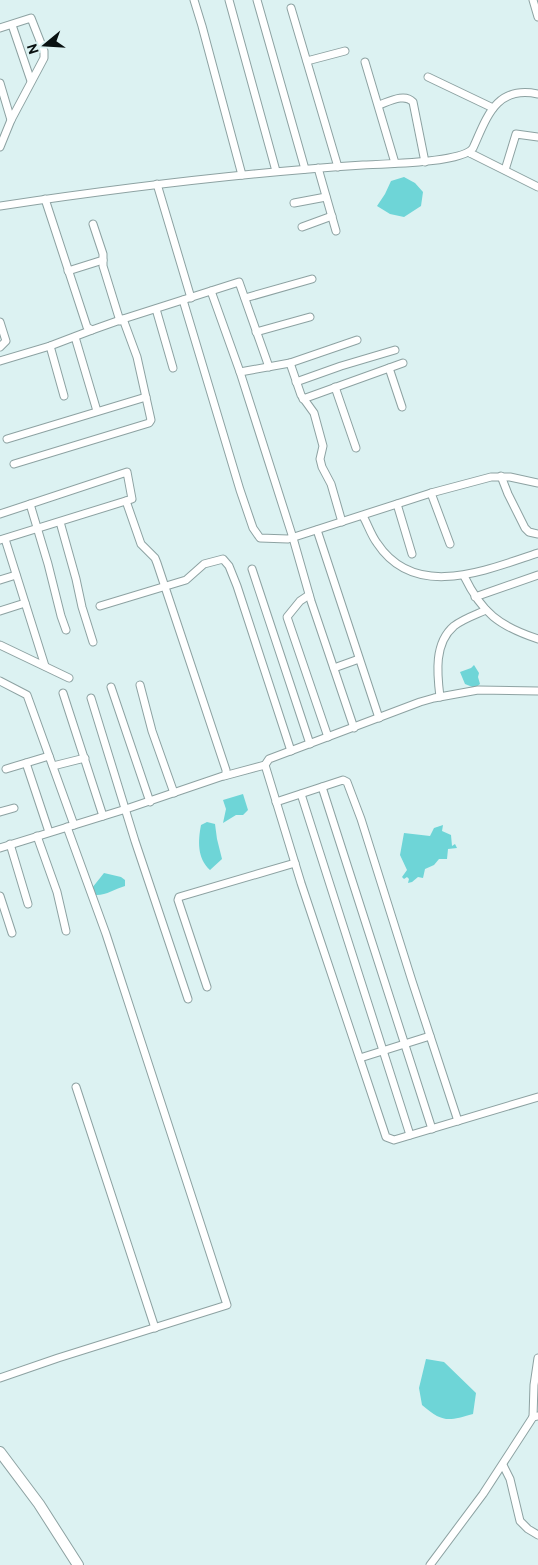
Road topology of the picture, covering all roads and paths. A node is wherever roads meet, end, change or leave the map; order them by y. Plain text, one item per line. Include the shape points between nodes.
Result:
1 (194, 0) edge
2 (229, 0) edge
3 (257, 0) edge
4 (533, 0) edge
5 (291, 8) dead end
6 (538, 17) edge
7 (12, 25) junction
8 (0, 28) edge
9 (345, 51) dead end
10 (307, 61) junction
11 (365, 62) dead end
12 (428, 77) dead end
13 (31, 81) junction
14 (0, 84) edge
15 (538, 94) edge
16 (378, 105) junction
17 (493, 108) junction
18 (11, 120) junction
19 (538, 137) edge
20 (0, 147) edge
21 (470, 153) junction
22 (425, 162) junction
23 (395, 164) junction
24 (338, 167) junction
25 (318, 168) junction
26 (305, 169) junction
27 (505, 170) junction
28 (276, 171) junction
29 (242, 175) junction
30 (157, 184) junction
31 (538, 187) edge
32 (326, 197) junction
33 (45, 199) junction
34 (294, 203) dead end
35 (0, 206) edge
36 (332, 216) junction
37 (93, 224) dead end
38 (302, 228) dead end
39 (336, 231) dead end
40 (103, 260) junction
41 (68, 271) junction
42 (312, 278) dead end
43 (211, 291) junction
44 (191, 298) junction
45 (244, 298) junction
46 (183, 300) junction
47 (156, 309) junction
48 (310, 317) dead end
49 (122, 320) junction
50 (0, 322) edge
51 (92, 330) junction
52 (256, 332) junction
53 (75, 337) junction
54 (357, 340) dead end
55 (50, 346) junction
56 (0, 347) edge
57 (395, 350) dead end
58 (0, 361) edge
59 (290, 363) junction
60 (403, 363) dead end
61 (268, 367) junction
62 (173, 368) dead end
63 (389, 368) junction
64 (240, 372) junction
65 (296, 382) junction
66 (335, 387) junction
67 (64, 396) dead end
68 (146, 397) junction
69 (304, 398) junction
70 (402, 407) dead end
71 (97, 411) junction
72 (7, 439) dead end
73 (356, 448) dead end
74 (14, 464) dead end
75 (501, 476) junction
76 (538, 483) edge
77 (431, 493) junction
78 (126, 501) junction
79 (30, 504) junction
80 (397, 504) junction
81 (0, 514) edge
82 (363, 516) junction
83 (60, 522) junction
84 (342, 522) junction
85 (38, 528) junction
86 (317, 530) junction
87 (538, 534) edge
88 (293, 538) junction
89 (3, 539) edge
90 (450, 544) dead end
91 (538, 553) edge
92 (412, 554) dead end
93 (252, 569) dead end
94 (16, 575) junction
95 (538, 575) edge
96 (464, 576) junction
97 (0, 580) edge
98 (164, 587) junction
99 (309, 594) junction
100 (475, 597) junction
101 (25, 604) junction
102 (100, 606) dead end
103 (486, 610) junction
104 (0, 611) edge
105 (66, 630) dead end
106 (538, 639) edge
107 (93, 642) dead end
108 (0, 645) edge
109 (359, 659) junction
110 (45, 666) junction
111 (334, 668) junction
112 (69, 678) dead end
113 (0, 681) edge
114 (140, 685) dead end
115 (111, 687) dead end
116 (538, 691) edge
117 (64, 692) dead end
118 (440, 697) junction
119 (91, 698) dead end
120 (380, 718) junction
121 (354, 728) junction
122 (328, 737) junction
123 (310, 744) junction
124 (291, 751) junction
125 (49, 756) junction
126 (85, 758) junction
127 (26, 763) junction
128 (265, 765) junction
129 (53, 766) junction
130 (6, 769) dead end
131 (224, 776) junction
132 (322, 787) junction
133 (174, 793) junction
134 (301, 794) junction
135 (150, 802) junction
136 (276, 802) junction
137 (14, 808) dead end
138 (126, 809) junction
139 (0, 812) edge
140 (103, 816) junction
141 (70, 826) junction
142 (50, 832) junction
143 (37, 836) junction
144 (10, 844) junction
145 (0, 848) edge
146 (295, 863) junction
147 (0, 896) edge
148 (28, 904) dead end
149 (66, 931) dead end
150 (12, 933) dead end
151 (207, 987) dead end
152 (188, 999) dead end
153 (430, 1036) junction
154 (404, 1045) junction
155 (384, 1051) junction
156 (360, 1058) junction
157 (76, 1087) dead end
158 (538, 1097) edge
159 (458, 1121) junction
160 (432, 1129) junction
161 (410, 1135) junction
162 (155, 1328) junction
163 (538, 1358) edge
164 (0, 1378) edge
165 (536, 1417) edge
166 (0, 1452) edge
167 (503, 1465) junction
168 (538, 1535) edge
169 (78, 1565) edge
170 (430, 1565) edge

1 - 29 street
2 - 28 street
3 - 26 street
4 - 6 street
5 - 10 street
7 - 8 street
7 - 13 street
7 - 13 street via 31,18 44,51 42,64
9 - 10 street
10 - 24 street
11 - 16 street
12 - 17 street
13 - 18 street
14 - 18 street
15 - 17 street via 515,93 500,100
16 - 22 street via 410,98
16 - 23 street
17 - 21 street
18 - 20 street
19 - 27 street via 516,134
21 - 22 street
21 - 27 street
22 - 23 street
23 - 24 street
24 - 25 street
25 - 26 street
25 - 32 street
26 - 28 street
27 - 31 street
28 - 29 street
29 - 30 street
30 - 33 street
30 - 44 street
32 - 34 street
32 - 36 street
33 - 35 street
33 - 41 street
36 - 38 street
36 - 39 street
37 - 40 street
40 - 41 street
40 - 49 street
41 - 51 street via 87,327
42 - 45 street
43 - 44 street
43 - 45 street via 239,282
43 - 64 street
44 - 46 street
45 - 52 street
46 - 47 street
46 - 88 street via 253,528 260,538
47 - 49 street
47 - 62 street
48 - 52 street
49 - 51 street
49 - 68 street via 137,357
50 - 56 street via 6,340
51 - 53 street
52 - 61 street
53 - 55 street
53 - 71 street
54 - 59 street
55 - 58 street
55 - 67 street
57 - 65 street
59 - 61 street
59 - 65 street
60 - 63 street
61 - 64 street
63 - 66 street
63 - 70 street
64 - 88 street
65 - 69 street
66 - 69 street
66 - 73 street
68 - 71 street
68 - 74 street via 151,415 149,423
69 - 84 street via 314,413 323,446 321,463
71 - 72 street
75 - 76 street
75 - 77 street
75 - 87 street via 525,528
77 - 80 street
77 - 90 street
78 - 79 street via 132,499 127,472
78 - 83 street
78 - 98 street via 138,538 154,558
79 - 81 street
79 - 85 street
80 - 82 street
80 - 92 street
82 - 84 street
82 - 96 street via 376,543 407,571 444,577
83 - 85 street
83 - 107 street
84 - 86 street
85 - 89 street
85 - 105 street
86 - 88 street
86 - 109 street
88 - 99 street
89 - 94 street
91 - 96 street
93 - 123 street
94 - 97 street
94 - 101 street
95 - 100 street
96 - 100 street
98 - 102 street
98 - 124 street via 190,578 204,564 226,561
98 - 131 street via 226,770
99 - 111 street
99 - 122 street via 287,617
100 - 103 street
101 - 104 street
101 - 110 street
103 - 106 street via 496,621
103 - 118 street via 449,631 438,660
108 - 110 street
109 - 111 street
109 - 120 street
110 - 112 street
111 - 121 street
113 - 125 street via 27,695
114 - 133 street
115 - 135 street
116 - 118 street via 478,690
117 - 126 street
118 - 120 street
119 - 138 street
120 - 121 street
121 - 122 street
122 - 123 street
123 - 124 street
124 - 128 street via 269,759
125 - 127 street
125 - 129 street
126 - 129 street
126 - 140 street
127 - 130 street
127 - 142 street
128 - 131 street
128 - 136 street
129 - 141 street
131 - 133 street
132 - 134 street
132 - 153 street via 343,780 347,782
132 - 154 street
133 - 135 street
134 - 136 street
134 - 155 street
135 - 138 street
136 - 146 street
137 - 139 street
138 - 140 street
138 - 152 street
140 - 141 street
141 - 142 street
141 - 162 street via 227,1304
142 - 143 street
143 - 144 street
143 - 149 street via 57,892
144 - 145 street
144 - 148 street
146 - 151 street via 179,898
146 - 156 street
147 - 150 street
153 - 154 street
153 - 159 street
154 - 155 street
154 - 160 street
155 - 156 street
155 - 161 street
156 - 161 street via 386,1137 394,1140
157 - 162 street
158 - 159 street
159 - 160 street
160 - 161 street
162 - 164 street
163 - 165 street via 533,1391
165 - 167 street
166 - 169 street via 39,1504
167 - 168 street via 510,1479 520,1521
167 - 170 street

